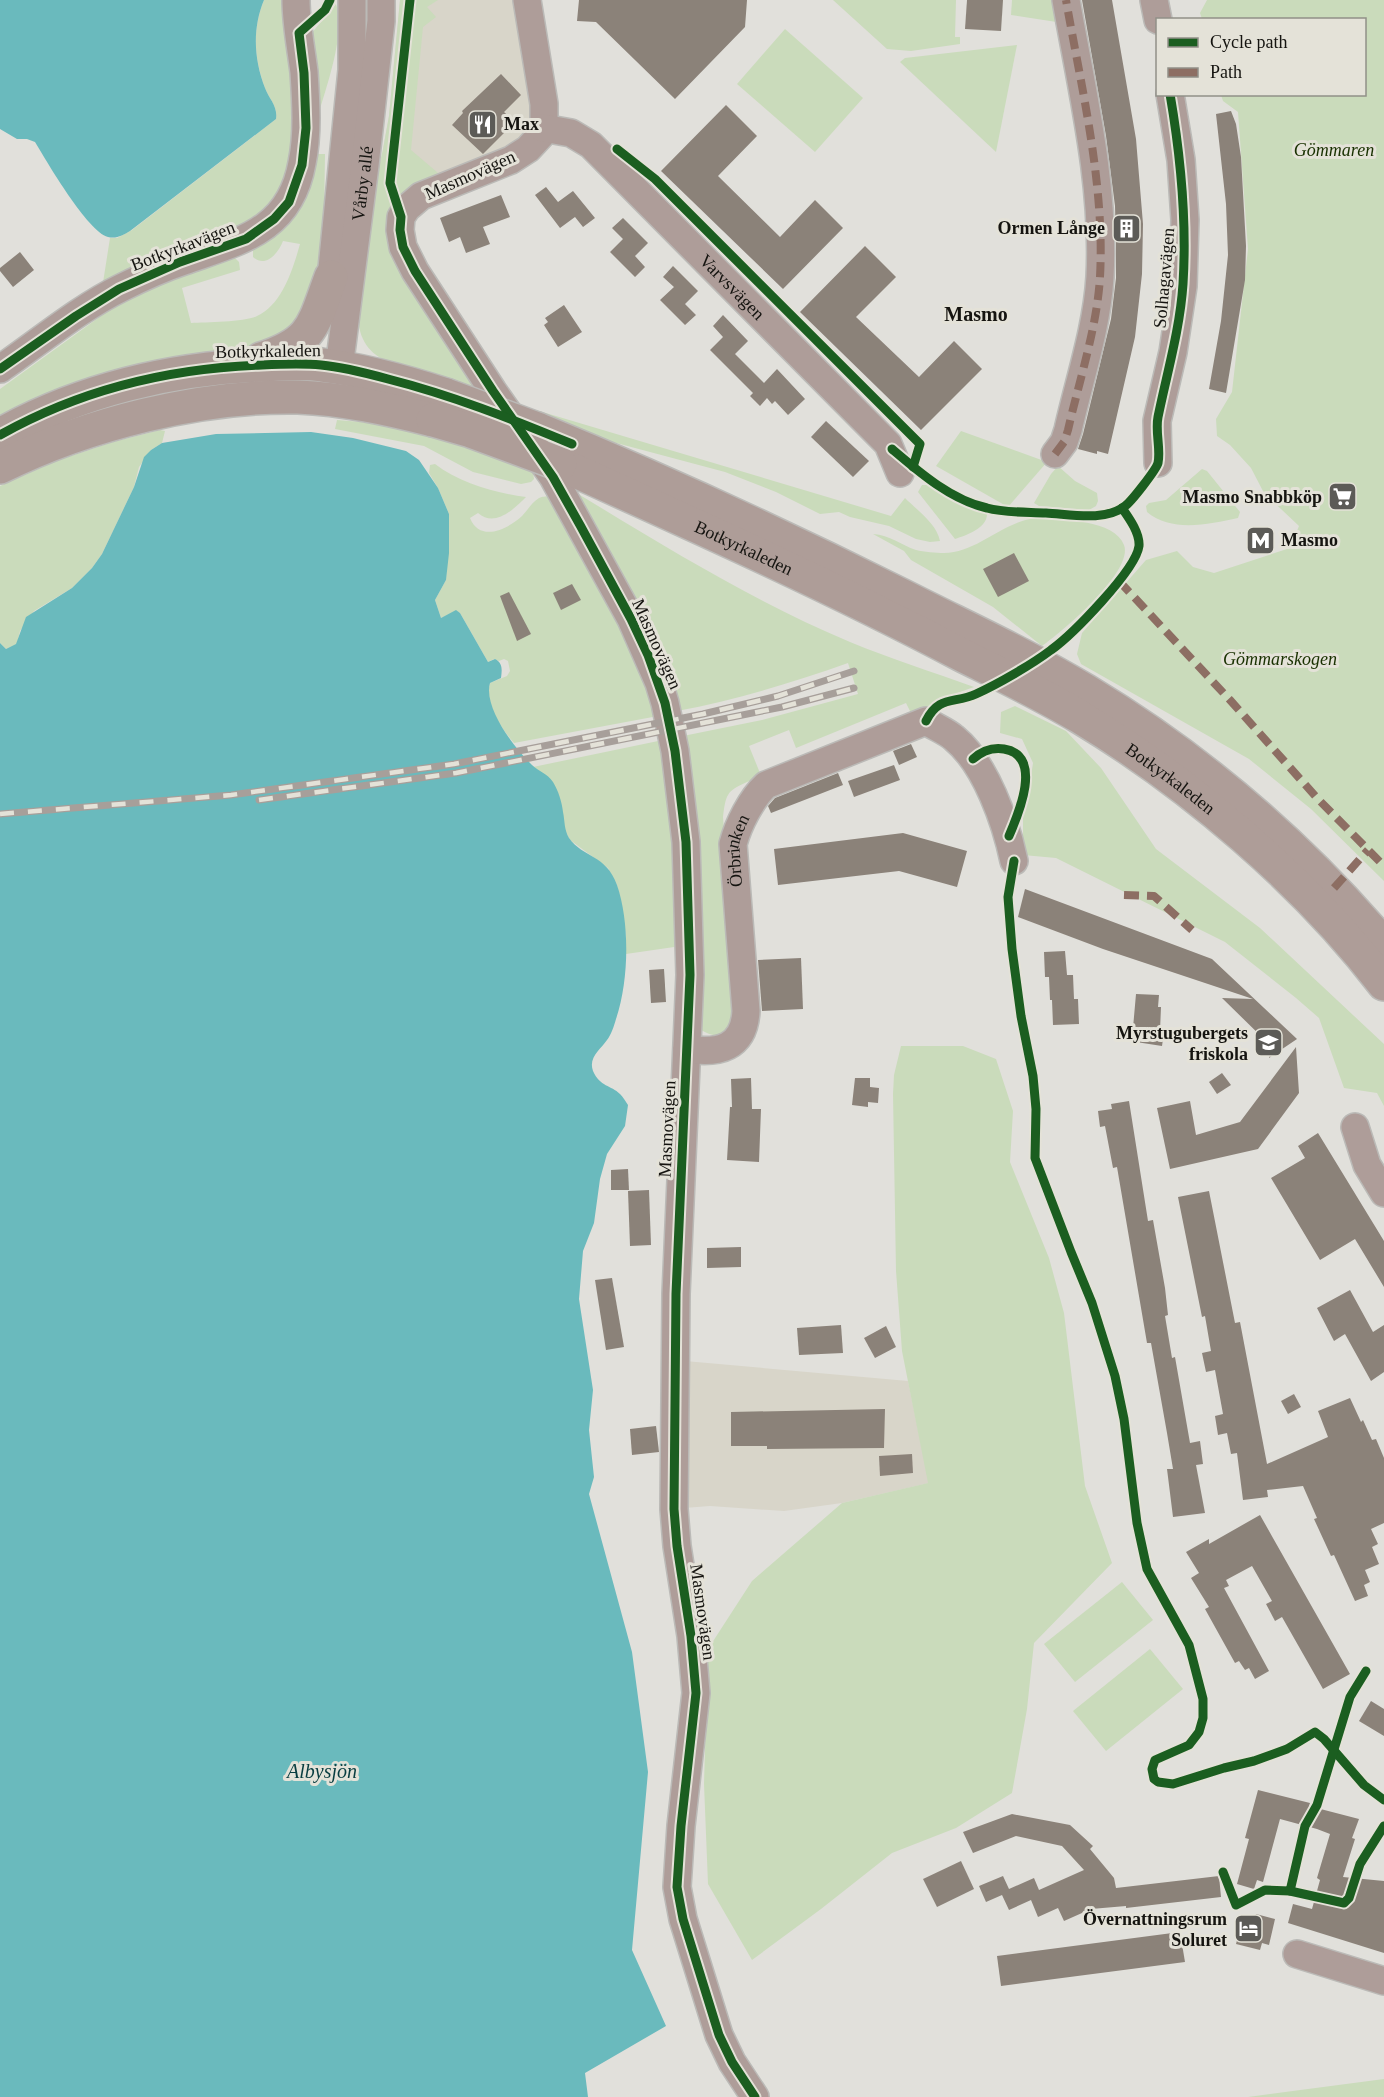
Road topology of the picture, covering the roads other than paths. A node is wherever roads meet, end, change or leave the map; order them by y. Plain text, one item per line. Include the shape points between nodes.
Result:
1 (296, 0) edge
2 (352, 0) edge
3 (381, 0) edge
4 (527, 0) edge
5 (1066, 0) edge
6 (1154, 0) edge
7 (1158, 18) edge
8 (1170, 96) edge
9 (543, 128) junction
10 (332, 277) junction
11 (238, 366) junction
12 (330, 366) junction
13 (0, 369) edge
14 (325, 399) junction
15 (440, 407) junction
16 (0, 435) edge
17 (1055, 454) dead end
18 (1158, 463) dead end
19 (0, 467) edge
20 (900, 473) dead end
21 (1014, 861) dead end
22 (1384, 945) edge
23 (1384, 984) edge
24 (687, 1049) junction
25 (1355, 1127) dead end
26 (1384, 1193) edge
27 (1297, 1954) dead end
28 (1384, 1981) edge
29 (755, 2097) edge

1 - 13 street, Botkyrkavägen via 306,128 302,165 289,202 274,219 246,239 120,289
2 - 10 street, Vårby allé via 352,70
3 - 12 street, Vårby allé via 366,165
4 - 9 street via 540,76
5 - 17 street via 1096,180 1100,280 1068,430
6 - 7 street
8 - 18 street, Solhagavägen via 1181,160 1185,220 1183,286 1157,421
9 - 20 street, Varvsvägen via 571,133 591,145 888,444
9 - 24 street, Masmovägen via 536,141 511,160 421,196 406,208 400,230 415,271 553,477 631,619 659,683 675,751 686,842 690,975
10 - 11 main road via 310,330 300,342
10 - 12 street, Vårby allé
11 - 12 main road, Botkyrkaleden
11 - 16 main road, Botkyrkaleden via 194,370 126,385 54,409
12 - 14 main road
12 - 15 main road, Botkyrkaleden via 386,378
14 - 15 main road, Botkyrkaleden via 366,405
14 - 19 main road, Botkyrkaleden via 262,397 180,407 95,430
15 - 22 main road, Botkyrkaleden, bridge via 537,429 675,488 853,571 1085,690 1176,751 1249,808 1334,888
15 - 23 main road, Botkyrkaleden, bridge via 471,431 560,464 895,619 1087,721 1172,780 1240,834 1302,892
21 - 24 street, Örbrinken via 1000,812 973,759 954,738 926,721 766,785 758,792 733,844 746,1025 737,1039 723,1049
24 - 29 street, Masmovägen via 676,1294 674,1509 696,1694 677,1887 682,1918 719,2035
25 - 26 street via 1367,1165
27 - 28 street

